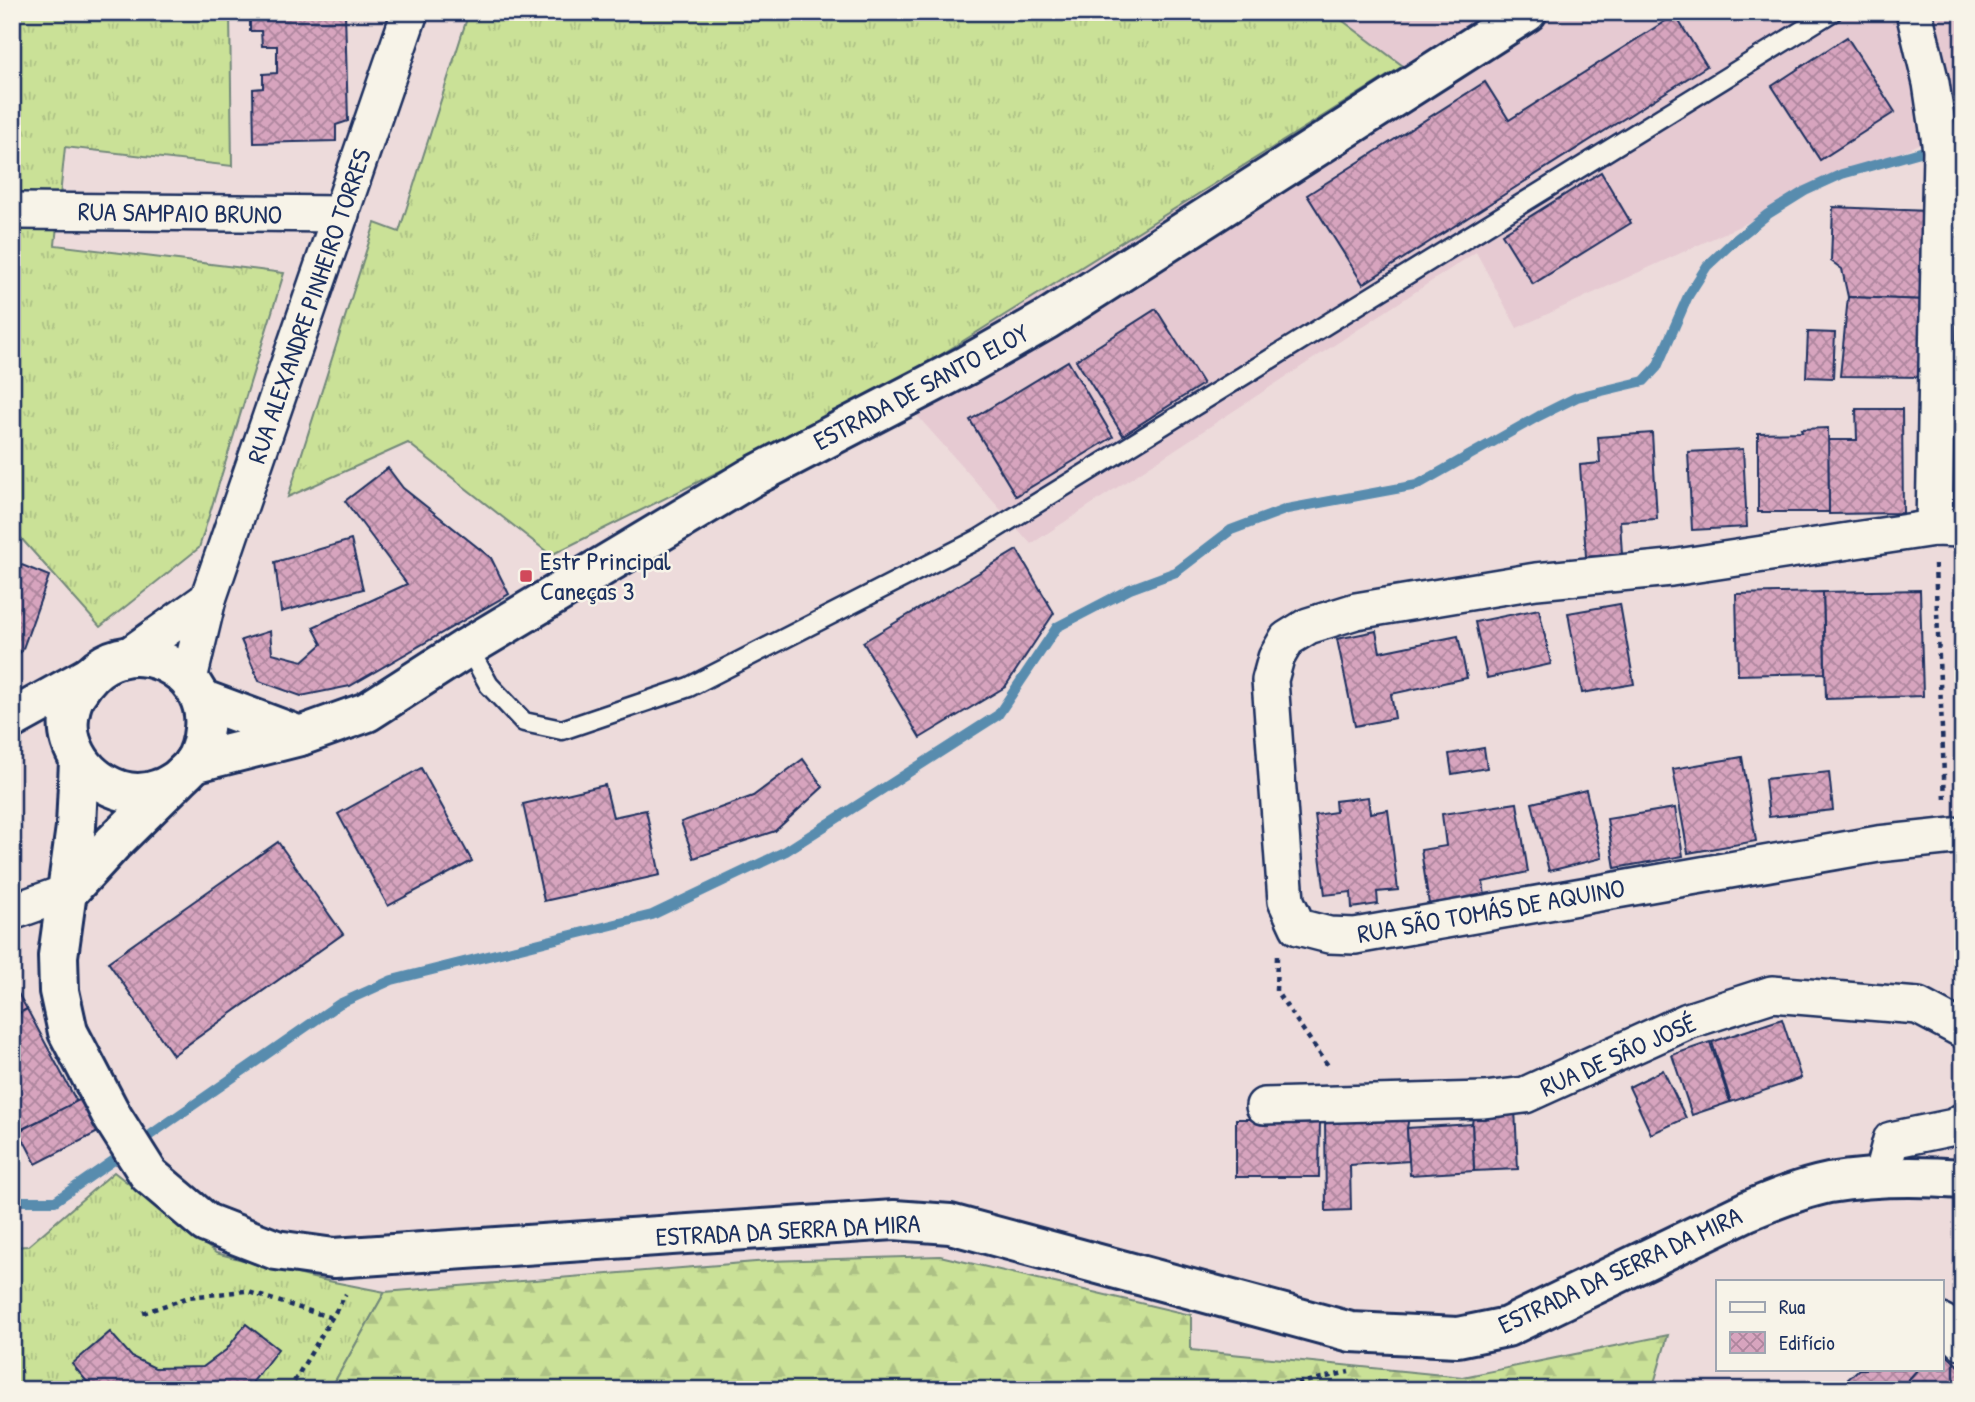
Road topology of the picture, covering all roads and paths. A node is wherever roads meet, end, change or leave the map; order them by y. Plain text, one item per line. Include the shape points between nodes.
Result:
1 (410, 12) edge
2 (1527, 12) edge
3 (1832, 12) edge
4 (1914, 12) edge
5 (18, 211) dead end
6 (341, 214) junction
7 (1950, 312) edge
8 (1948, 529) edge
9 (208, 599) junction
10 (468, 648) junction
11 (128, 656) junction
12 (88, 677) junction
13 (195, 689) junction
14 (12, 719) edge
15 (12, 727) edge
16 (300, 736) junction
17 (76, 754) junction
18 (186, 771) junction
19 (1954, 836) edge
20 (68, 892) junction
21 (12, 912) edge
22 (1298, 926) junction
23 (1963, 1030) edge
24 (1352, 1103) junction
25 (1264, 1106) dead end
26 (1963, 1121) edge
27 (1881, 1177) junction
28 (1963, 1179) edge
29 (369, 1256) junction
30 (142, 1313) dead end
31 (332, 1318) junction
32 (1944, 1324) edge
33 (1963, 1342) edge
34 (289, 1390) edge

1 - 6 street, RUA ALEXANDRE PINHEIRO TORRES
2 - 10 street, ESTRADA DE SANTO ELOY via 1046,320 750,478
3 - 10 lane via 979,539 689,687 562,730 524,722 489,685
4 - 7 street via 1941,150
5 - 6 street, RUA SAMPAIO BRUNO
6 - 9 street, RUA ALEXANDRE PINHEIRO TORRES
7 - 8 street
8 - 19 path
8 - 22 street via 1671,568 1536,581 1356,611 1308,626 1287,639 1270,680 1286,901
9 - 11 street
9 - 13 street, RUA ALEXANDRE PINHEIRO TORRES
10 - 16 street, ESTRADA DE SANTO ELOY via 367,712
11 - 12 street via 106,663
11 - 13 street via 172,665
12 - 14 street
12 - 17 street via 75,695 69,717
13 - 16 street
13 - 18 street via 205,720 203,743
15 - 17 street
16 - 18 street, ESTRADA DE SANTO ELOY
17 - 18 street via 94,778 113,789 136,793 158,790
17 - 20 street, ESTRADA DA SERRA DA MIRA via 76,827
18 - 20 street
19 - 22 street, RUA SÃO TOMÁS DE AQUINO via 1864,846 1355,936 1329,935
20 - 21 street
20 - 29 street, ESTRADA DA SERRA DA MIRA via 58,956 59,991 68,1032 149,1175 206,1223 276,1250 334,1258
22 - 24 path via 1277,951 1276,990
23 - 24 street, RUA DE SÃO JOSÉ via 1918,1006 1772,995 1688,1021 1525,1096
24 - 25 street, RUA DE SÃO JOSÉ
26 - 27 street via 1954,1127 1891,1140
27 - 28 street, ESTRADA DA SERRA DA MIRA
27 - 29 street, ESTRADA DA SERRA DA MIRA via 1827,1184 1785,1196 1507,1327 1458,1337 1351,1332 950,1224 894,1220
29 - 31 path
30 - 31 path via 189,1297 245,1290
31 - 34 path
32 - 33 street

